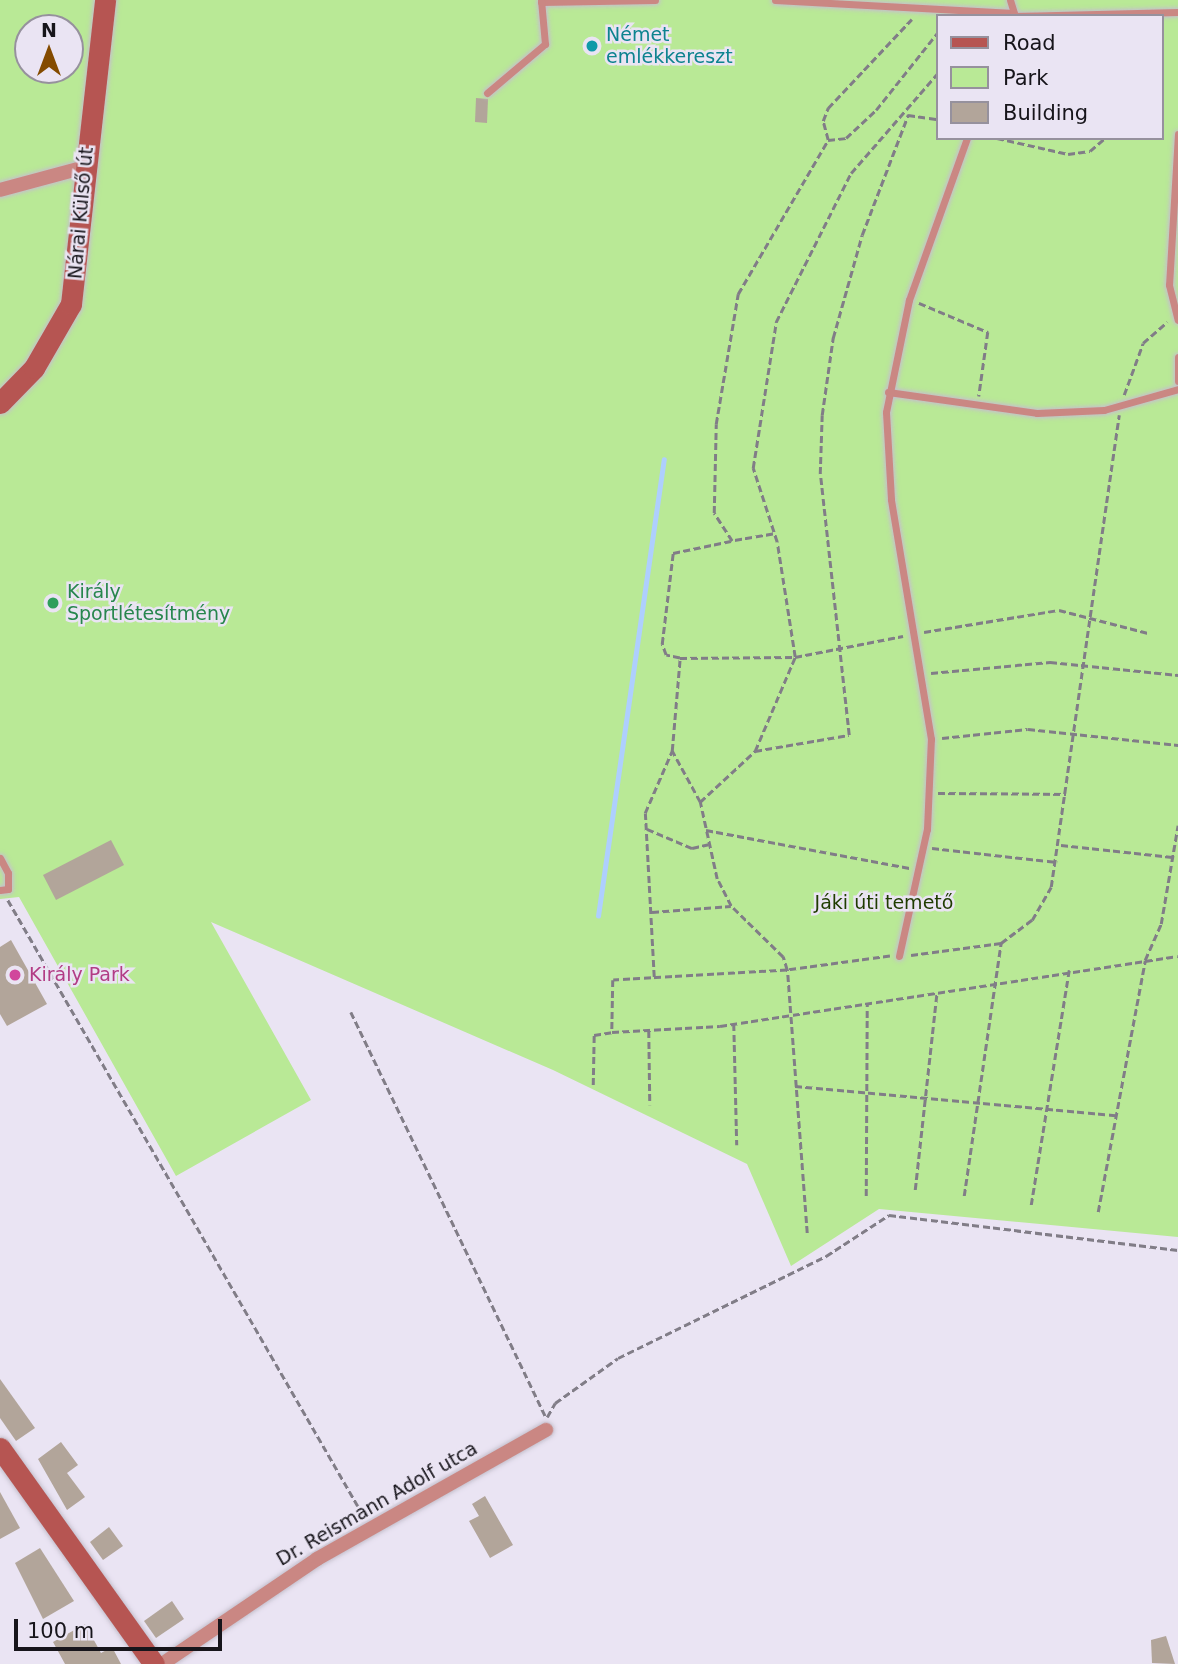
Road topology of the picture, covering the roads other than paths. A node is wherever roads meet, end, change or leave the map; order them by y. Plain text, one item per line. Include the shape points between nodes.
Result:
1 (105, 0) edge
2 (655, 0) edge
3 (775, 0) edge
4 (1010, 0) edge
5 (541, 1) edge
6 (1178, 12) edge
7 (1014, 14) edge
8 (488, 93) dead end
9 (1178, 134) edge
10 (966, 140) edge
11 (85, 167) junction
12 (0, 190) edge
13 (1177, 318) edge
14 (1178, 357) edge
15 (1178, 381) edge
16 (1178, 389) edge
17 (888, 392) junction
18 (0, 403) edge
19 (0, 858) edge
20 (3, 890) edge
21 (899, 956) road end
22 (546, 1425) road end
23 (0, 1448) edge
24 (154, 1664) edge
25 (162, 1664) edge

1 - 11 street, Nárai Külső út
2 - 5 lane
3 - 7 lane
4 - 7 lane
5 - 8 lane via 545,44
6 - 7 lane
9 - 13 lane via 1169,285
10 - 17 lane via 909,300
11 - 12 street
11 - 18 street, Nárai Külső út via 71,304 34,368
14 - 15 lane
16 - 17 lane via 1121,403 1037,413
17 - 21 lane via 890,488 931,738 931,793
19 - 20 lane
22 - 25 street, Dr. Reismann Adolf utca via 370,1527
23 - 24 street

